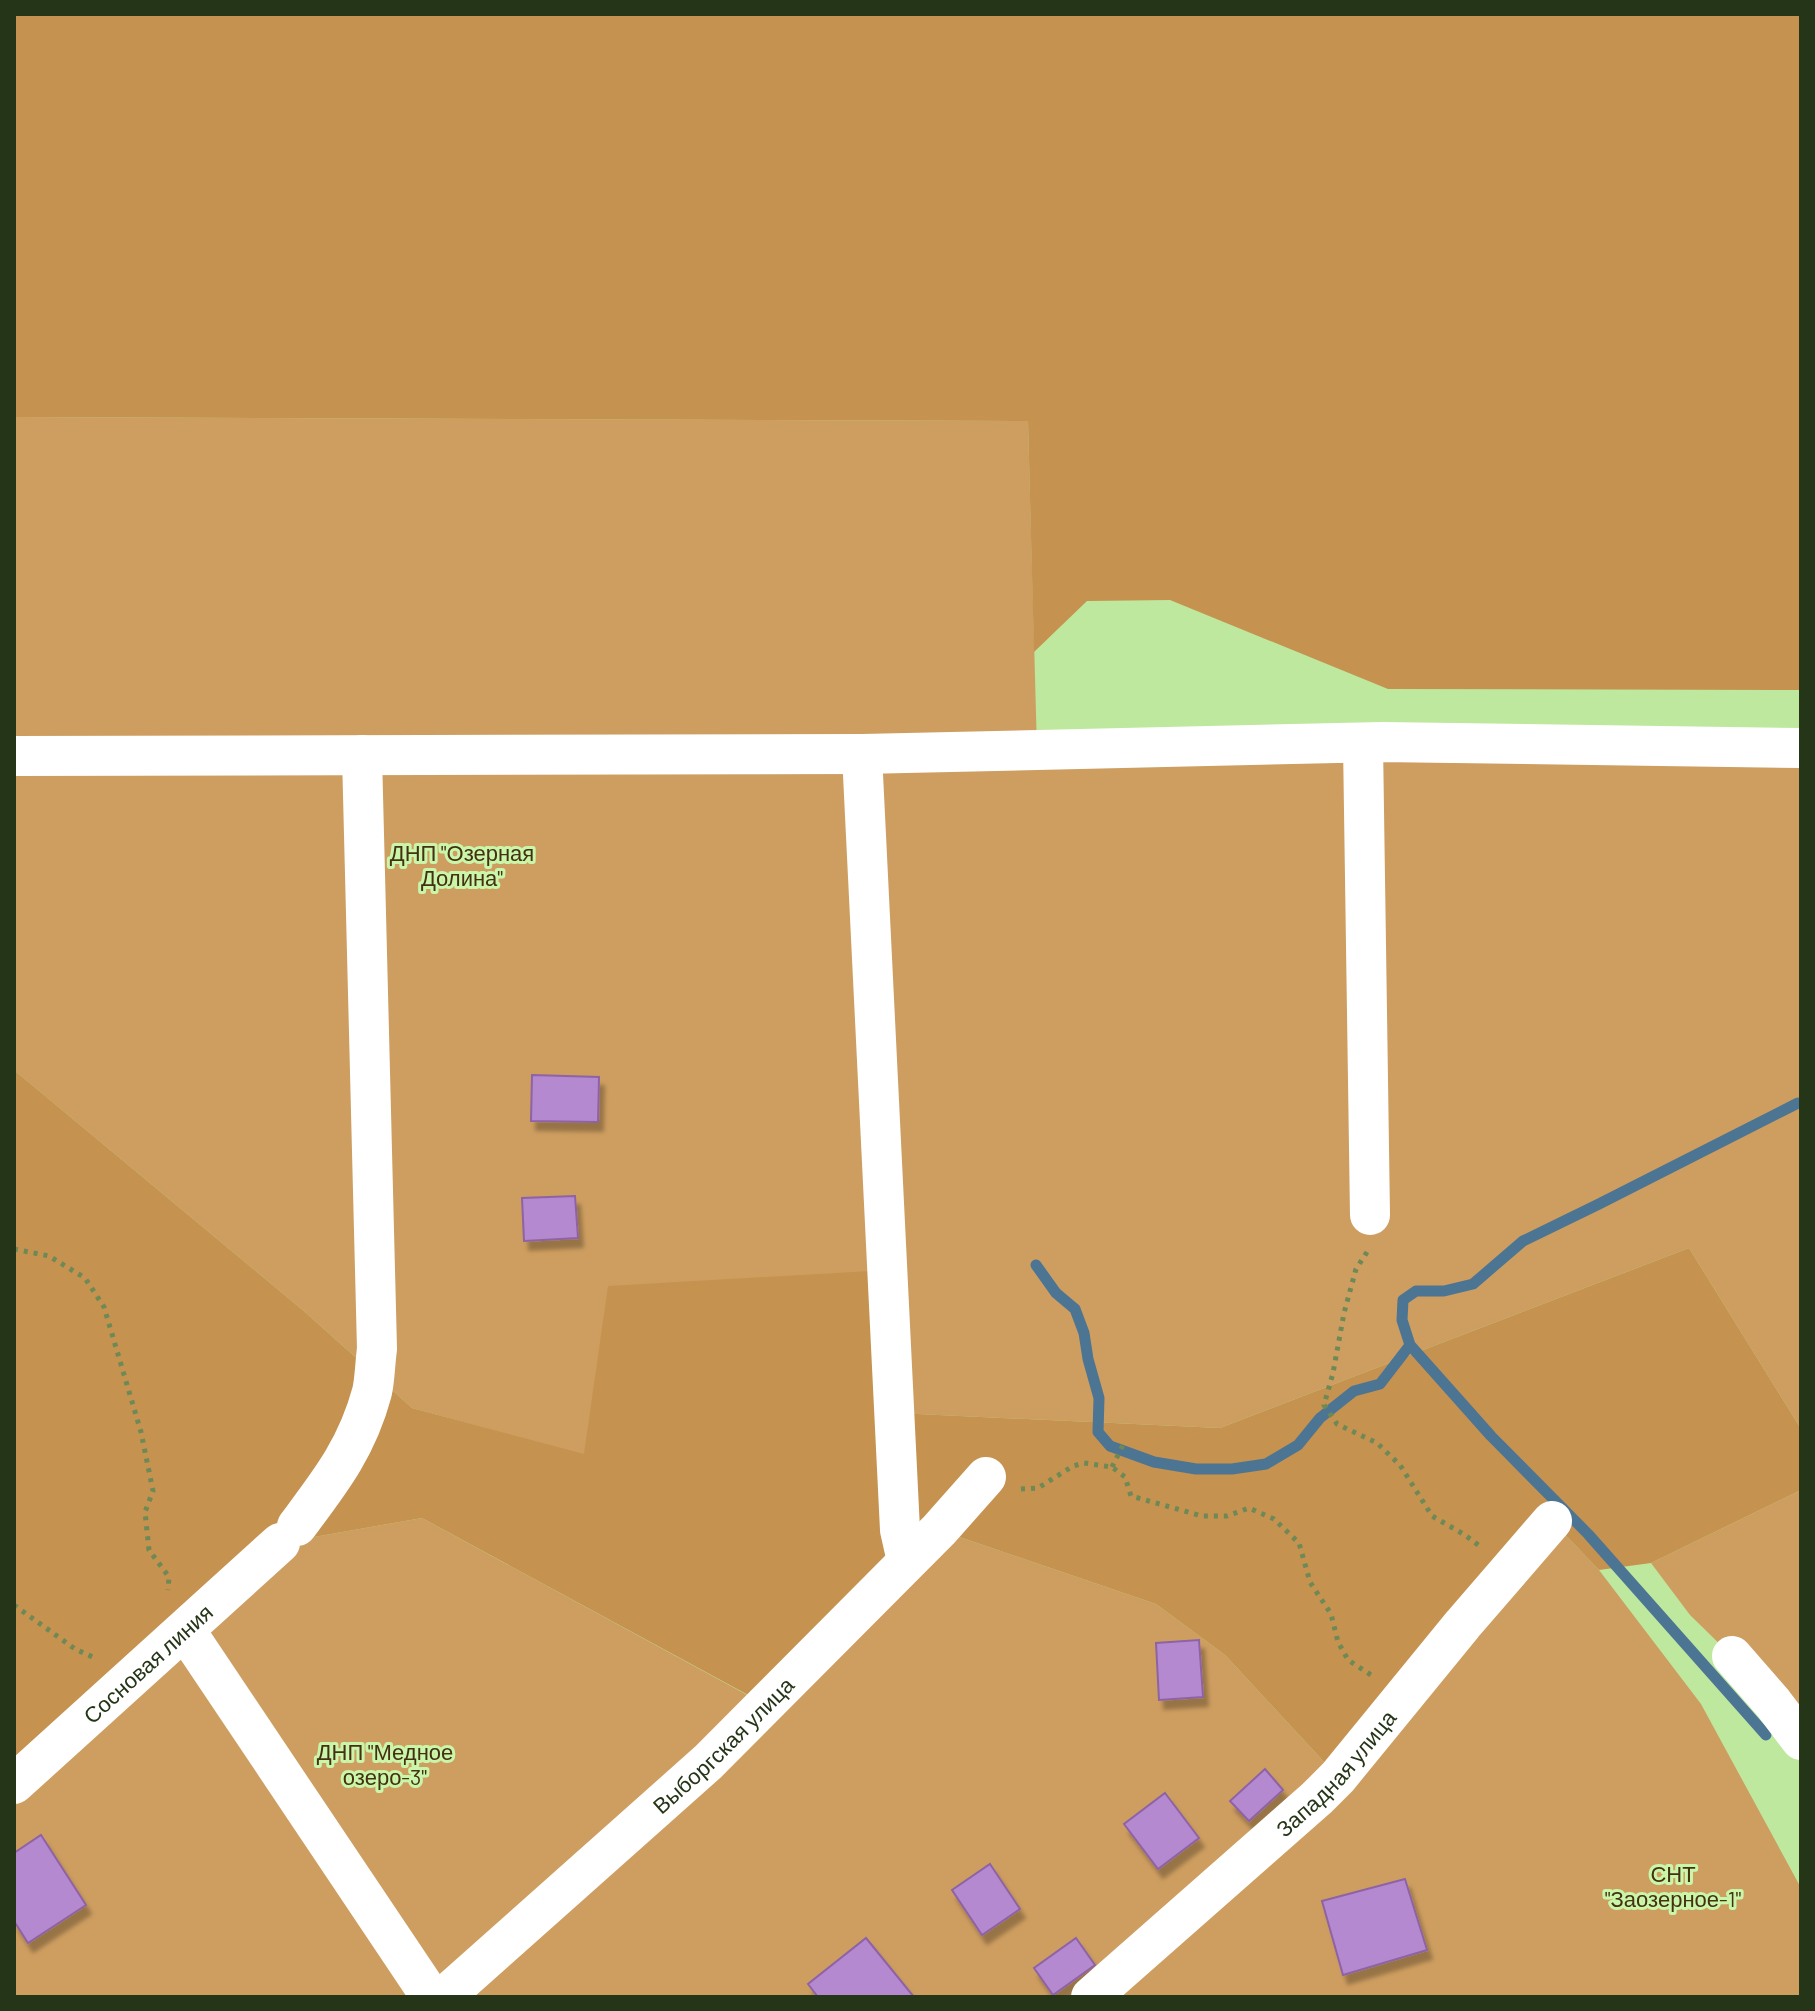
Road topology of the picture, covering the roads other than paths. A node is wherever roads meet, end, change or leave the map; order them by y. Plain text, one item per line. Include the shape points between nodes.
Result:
1 (1363, 743) junction
2 (1801, 748) edge
3 (862, 754) junction
4 (362, 755) junction
5 (14, 756) edge
6 (1370, 1215) road end
7 (986, 1477) road end
8 (1552, 1521) dead end
9 (907, 1561) junction
10 (185, 1630) junction
11 (1732, 1656) dead end
12 (1787, 1698) edge
13 (1801, 1740) edge
14 (14, 1784) edge
15 (431, 1997) edge
16 (444, 1997) edge
17 (1091, 1997) edge

1 - 2 street
1 - 3 street
1 - 6 street
3 - 4 street
3 - 9 street via 900,1530
4 - 5 street
4 - 10 street, Сосновая линия via 377,1349 372,1391 340,1469 288,1535
7 - 9 street, Выборгская улица
8 - 17 street, Западная улица via 1338,1777
9 - 16 street, Выборгская улица via 708,1762
10 - 14 street, Сосновая линия
10 - 15 street
11 - 12 street
12 - 13 street

